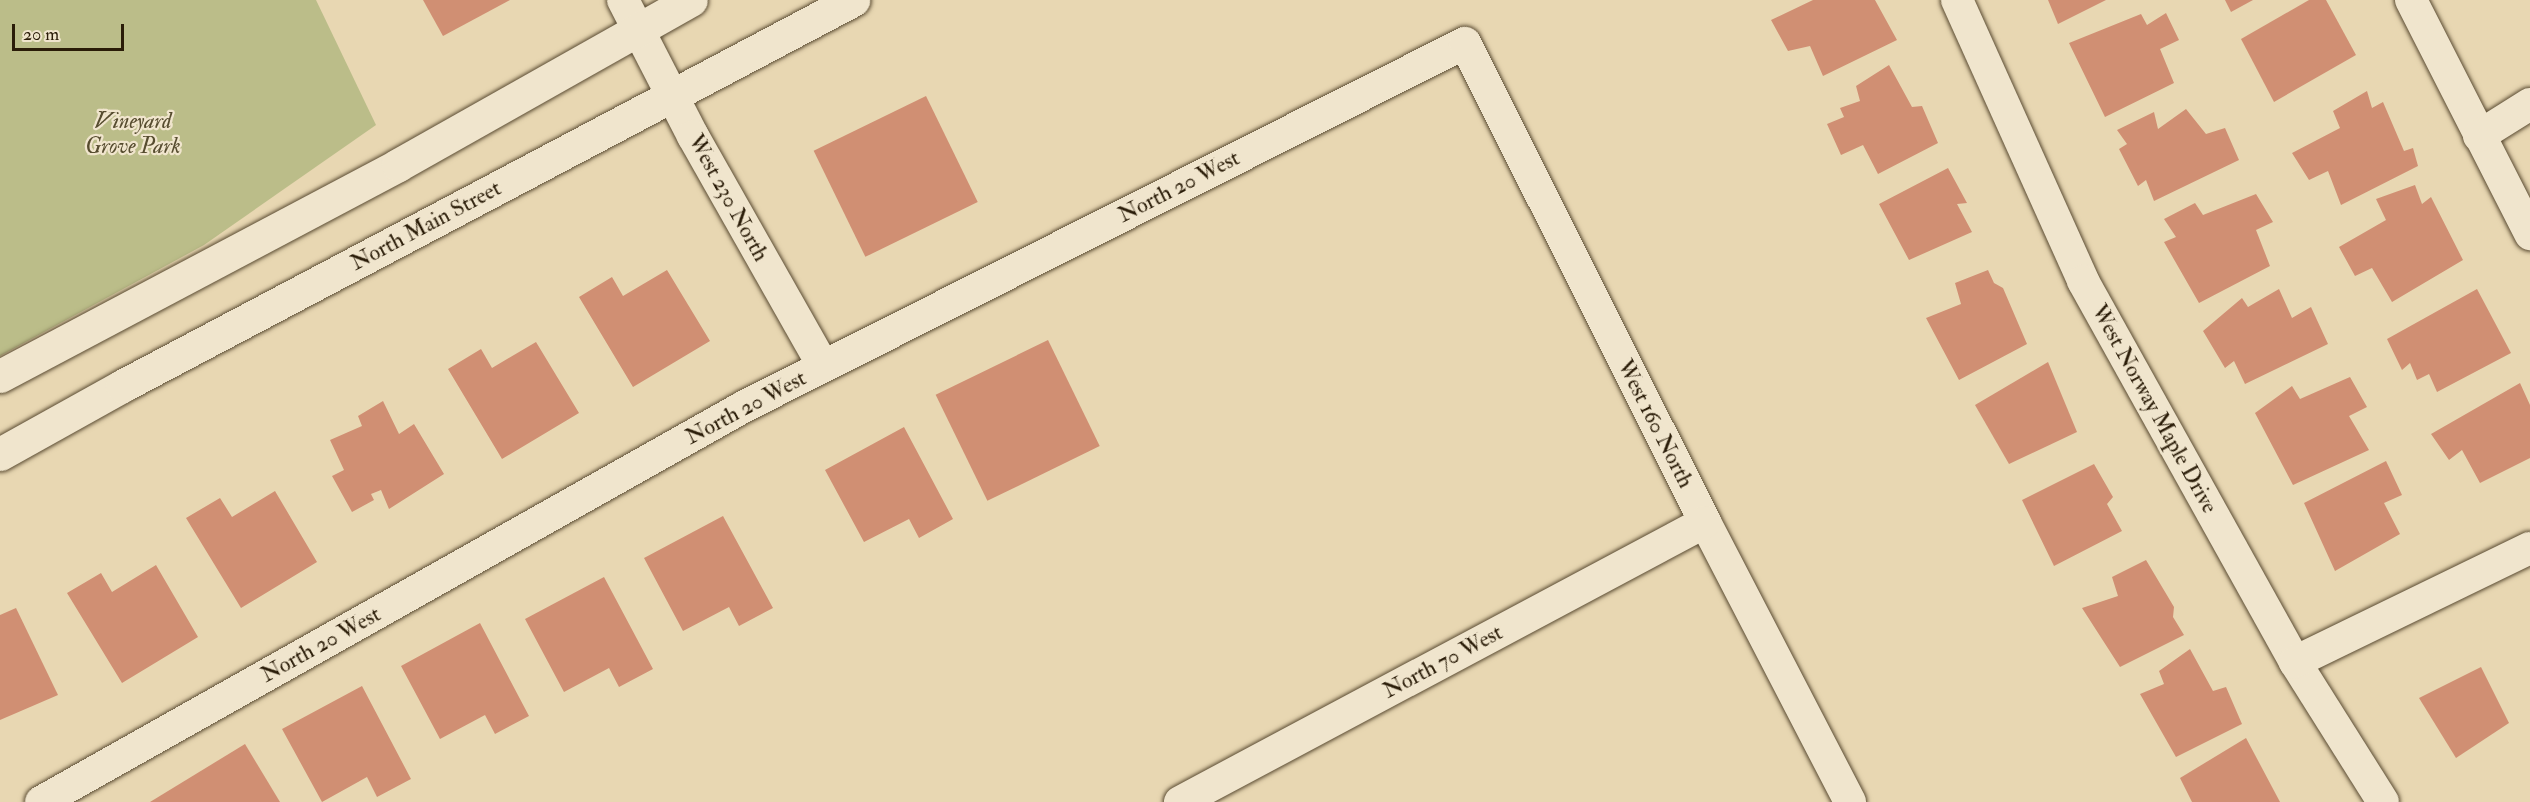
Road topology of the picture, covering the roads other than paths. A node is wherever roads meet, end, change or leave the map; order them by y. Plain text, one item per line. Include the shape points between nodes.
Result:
1 (691, 0) edge
2 (853, 0) edge
3 (1957, 0) edge
4 (2411, 0) edge
5 (630, 14) edge
6 (1466, 43) joint
7 (672, 96) junction
8 (2530, 104) edge
9 (2479, 136) junction
10 (2530, 234) edge
11 (823, 366) junction
12 (0, 376) edge
13 (0, 454) edge
14 (1705, 522) junction
15 (2530, 548) edge
16 (2295, 662) junction
17 (42, 802) edge
18 (1180, 802) edge
19 (1850, 802) edge
20 (2383, 802) edge

1 - 5 main road
2 - 7 main road, North Main Street
3 - 16 street, West Norway Maple Drive via 2083,281
4 - 9 street
5 - 7 street, West 230 North
5 - 12 main road via 398,165
6 - 11 street, North 20 West
6 - 14 street, West 160 North
7 - 11 street, West 230 North
7 - 13 main road, North Main Street
8 - 9 street
9 - 10 street
11 - 17 street, North 20 West
14 - 18 street, North 70 West
14 - 19 street, West 160 North
15 - 16 street
16 - 20 street, West Norway Maple Drive

